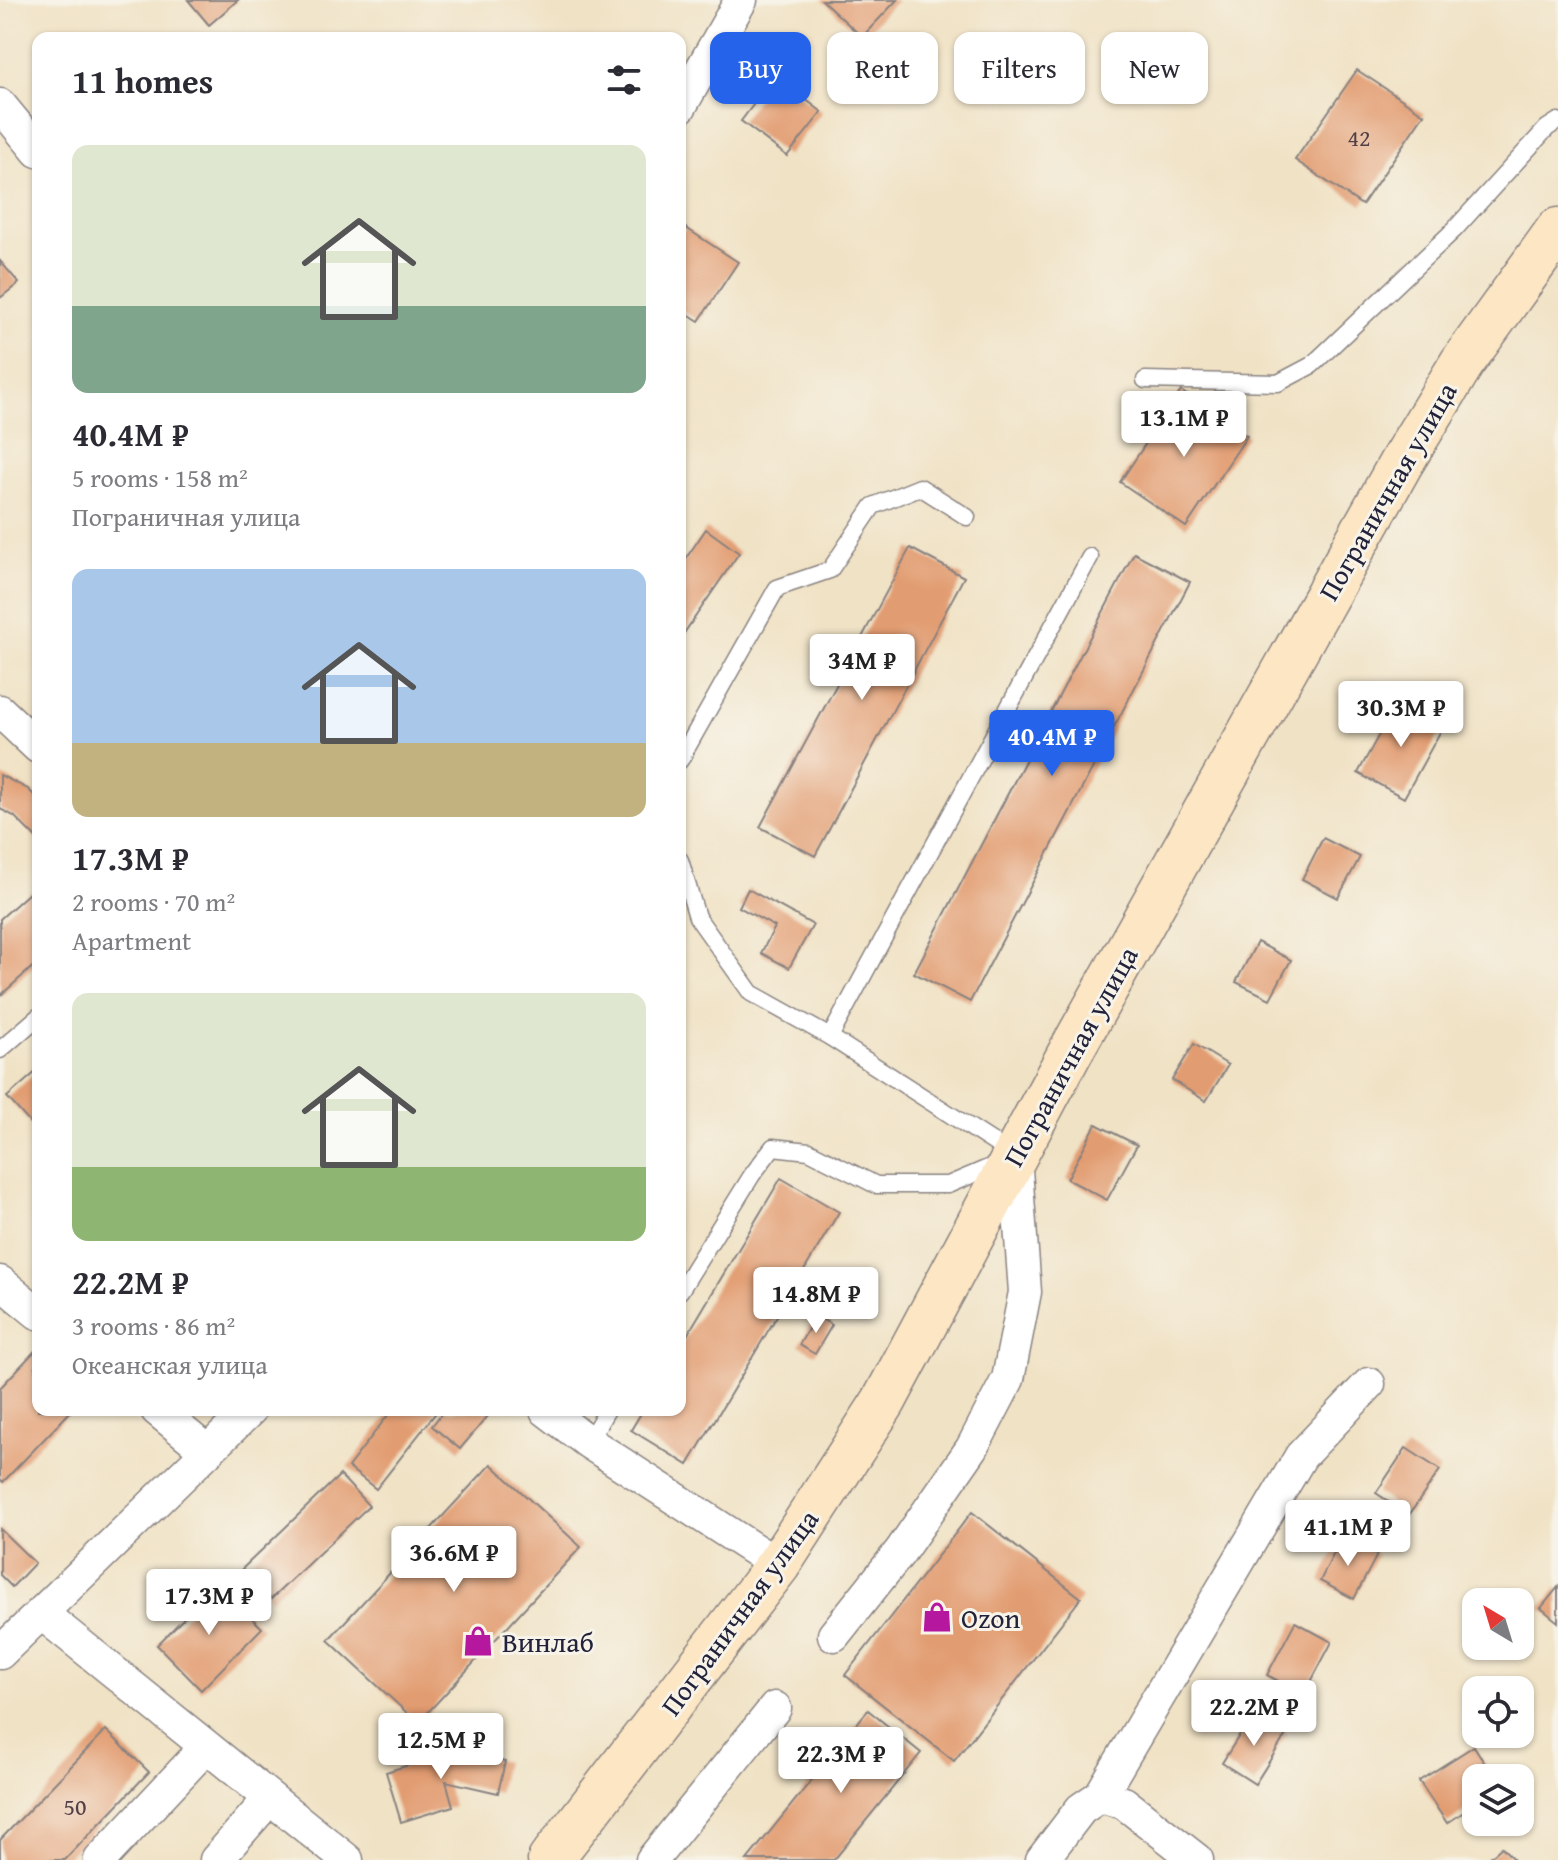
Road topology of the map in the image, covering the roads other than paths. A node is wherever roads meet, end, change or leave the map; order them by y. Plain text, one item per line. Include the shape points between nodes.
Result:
1 (741, 0) edge
2 (686, 96) edge
3 (0, 105) edge
4 (1558, 121) edge
5 (32, 144) edge
6 (1558, 230) edge
7 (1145, 380) dead end
8 (967, 517) dead end
9 (1090, 557) dead end
10 (0, 711) edge
11 (32, 741) edge
12 (686, 749) edge
13 (686, 880) edge
14 (32, 1022) edge
15 (830, 1037) junction
16 (0, 1050) edge
17 (1015, 1156) junction
18 (686, 1281) edge
19 (0, 1282) edge
20 (32, 1308) edge
21 (1369, 1384) dead end
22 (164, 1416) edge
23 (244, 1416) edge
24 (554, 1416) edge
25 (603, 1416) edge
26 (588, 1442) junction
27 (207, 1451) junction
28 (778, 1565) junction
29 (41, 1613) junction
30 (834, 1635) dead end
31 (0, 1653) edge
32 (775, 1708) dead end
33 (206, 1747) junction
34 (270, 1798) junction
35 (1090, 1802) junction
36 (100, 1860) edge
37 (216, 1860) edge
38 (347, 1860) edge
39 (550, 1860) edge
40 (652, 1860) edge
41 (1042, 1860) edge
42 (1197, 1860) edge

1 - 2 street
3 - 5 street
4 - 7 lane via 1454,230 1312,365 1278,383
6 - 17 main road, Пограничная улица via 1462,363 1401,463
8 - 12 lane via 920,487 873,506 830,570 777,588
9 - 15 lane
10 - 11 street
13 - 15 lane via 697,917 751,993
14 - 16 lane
15 - 17 lane
17 - 18 lane via 948,1185 876,1185 809,1151 773,1147
17 - 28 main road, Пограничная улица via 884,1401
17 - 30 street via 1025,1292 1008,1379 963,1461
19 - 20 street
21 - 35 street via 1301,1456
22 - 27 street
23 - 27 street
24 - 26 street
25 - 26 lane
26 - 28 street
27 - 29 street
28 - 39 main road, Пограничная улица
29 - 31 street
29 - 33 street
32 - 40 street
33 - 34 street
33 - 36 street
34 - 37 street
34 - 38 street
35 - 41 street
35 - 42 street via 1124,1803

